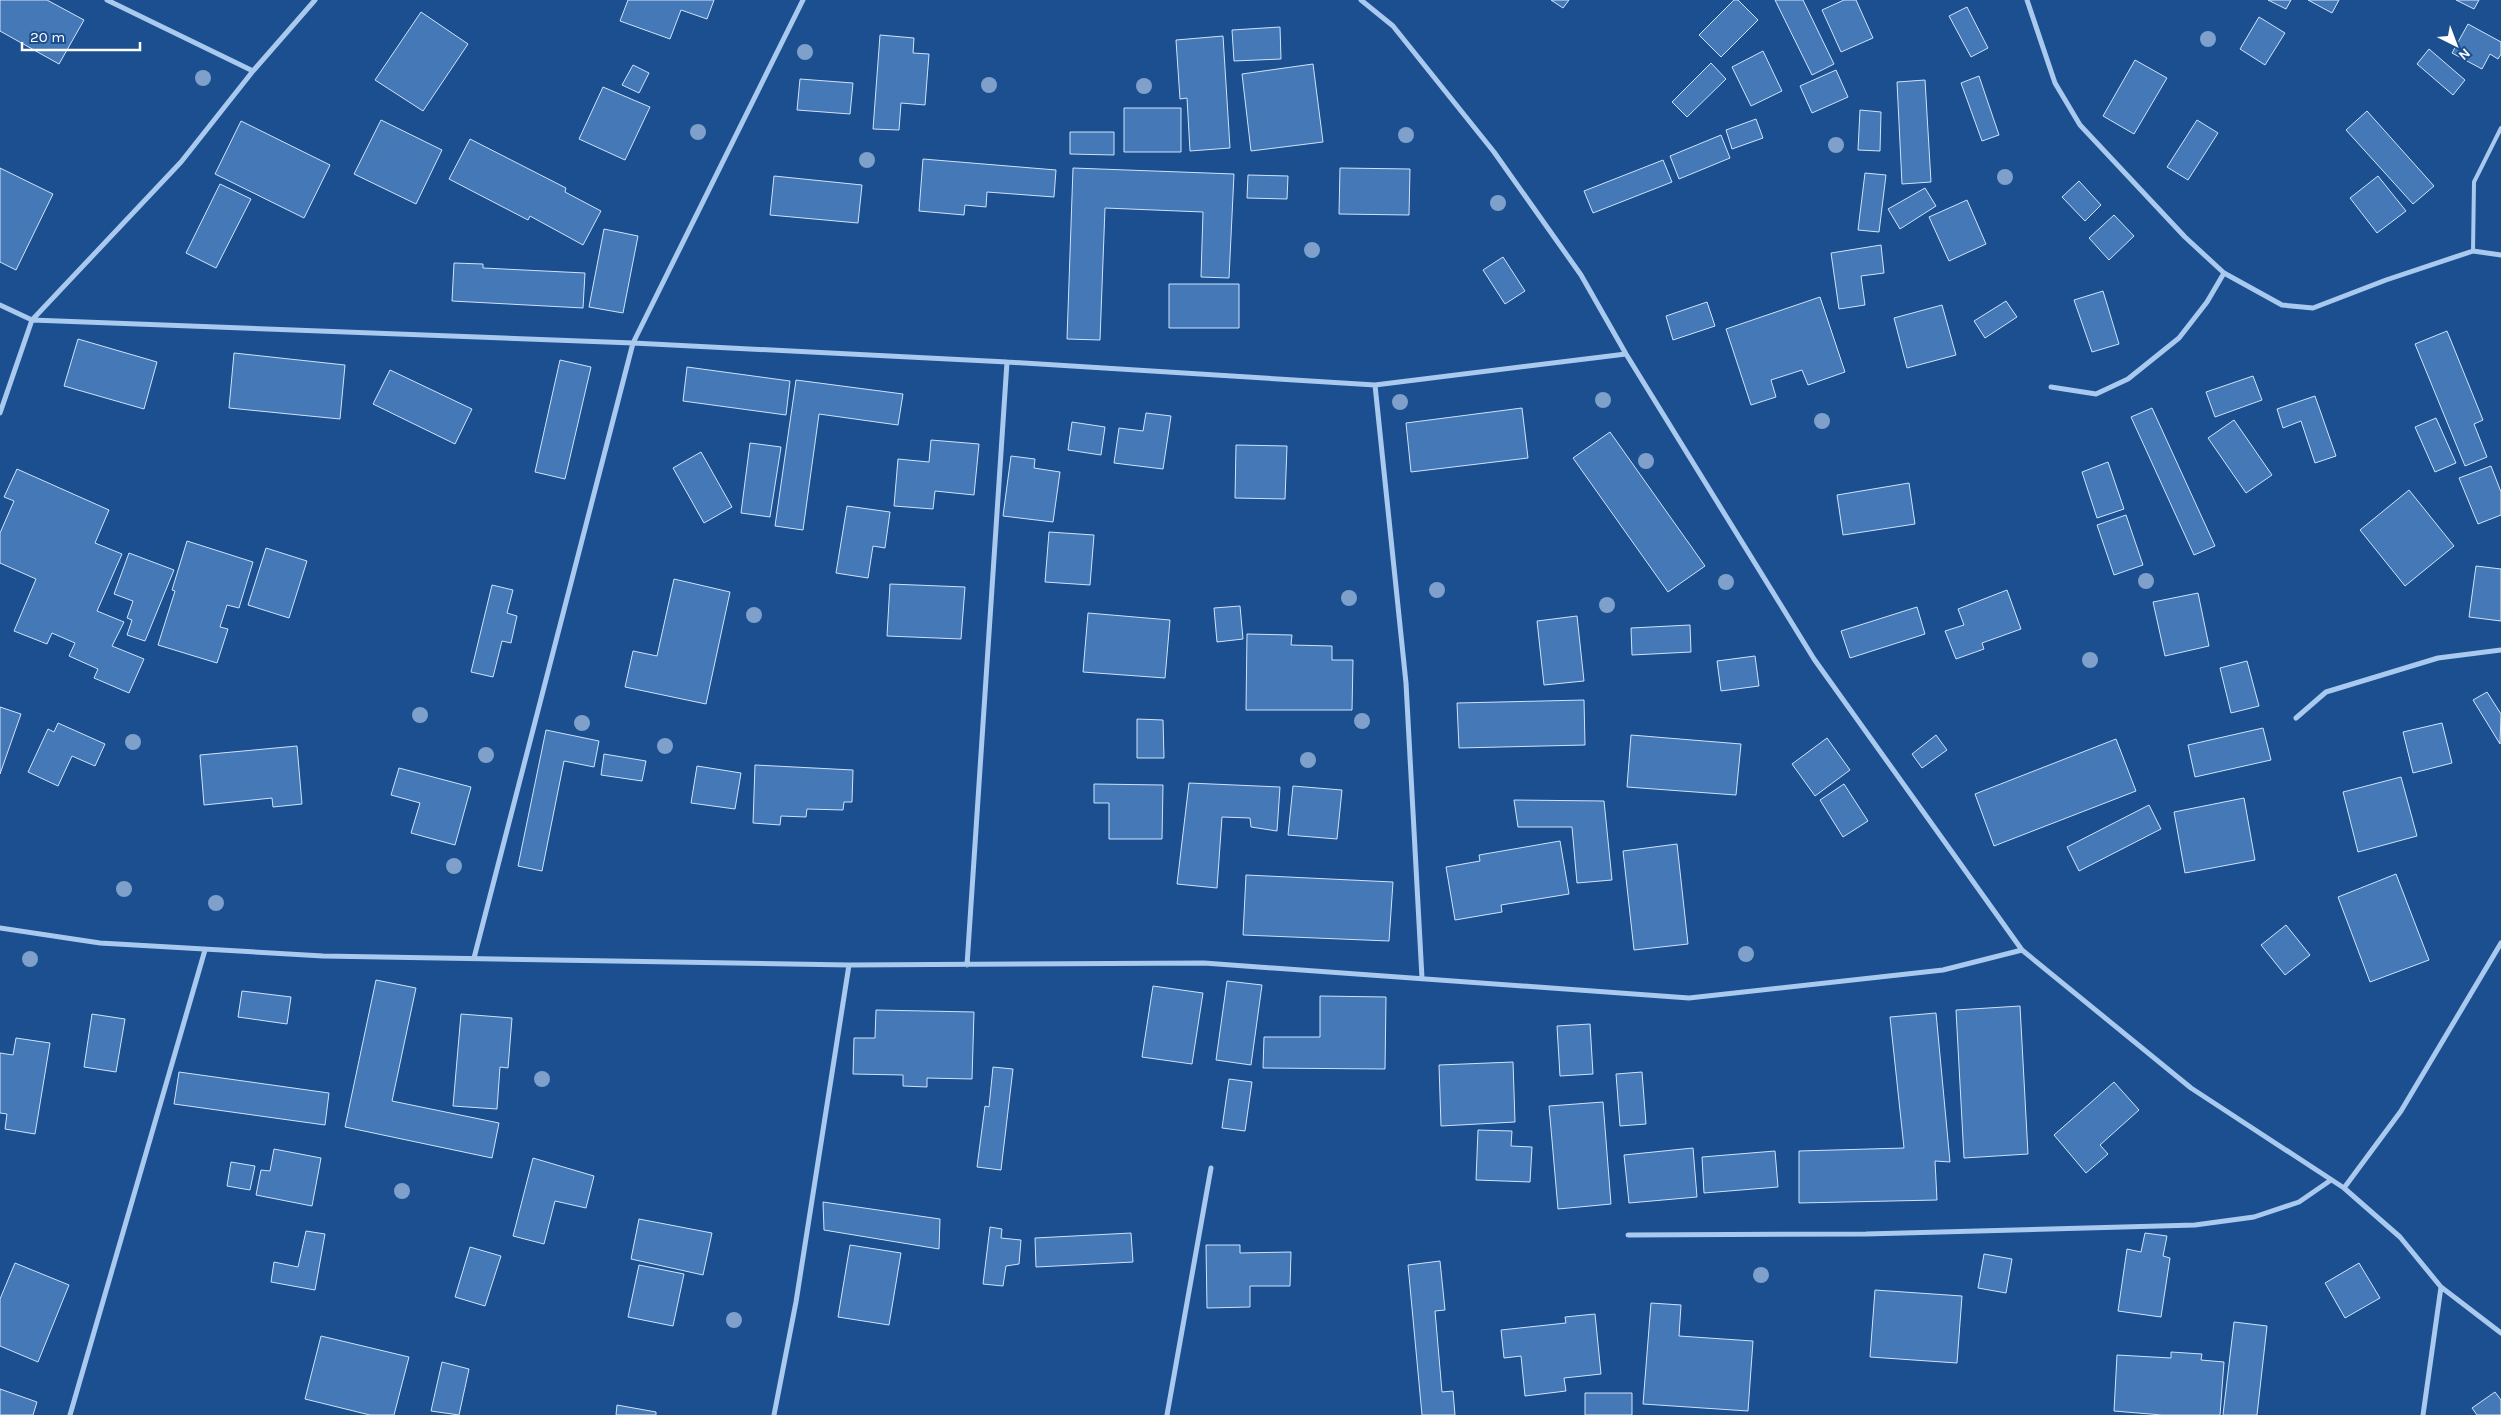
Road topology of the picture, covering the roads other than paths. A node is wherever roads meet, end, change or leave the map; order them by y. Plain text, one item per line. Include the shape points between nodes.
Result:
1 (107, 0) edge
2 (315, 0) edge
3 (803, 0) edge
4 (1361, 0) edge
5 (2027, 0) edge
6 (253, 71) junction
7 (2501, 128) edge
8 (2473, 251) junction
9 (2501, 255) edge
10 (2224, 273) junction
11 (0, 305) edge
12 (32, 320) junction
13 (634, 343) junction
14 (1626, 354) junction
15 (1007, 362) junction
16 (1375, 385) junction
17 (2051, 387) dead end
18 (0, 413) edge
19 (2501, 650) edge
20 (2296, 718) dead end
21 (0, 928) edge
22 (2501, 943) edge
23 (206, 950) junction
24 (2022, 950) junction
25 (474, 958) junction
26 (849, 965) junction
27 (967, 965) junction
28 (1422, 978) junction
29 (1211, 1168) dead end
30 (2331, 1180) junction
31 (2344, 1188) junction
32 (1628, 1235) dead end
33 (2441, 1287) junction
34 (2501, 1333) edge
35 (70, 1415) edge
36 (774, 1415) edge
37 (1167, 1415) edge
38 (2423, 1415) edge

1 - 6 street
2 - 6 street
3 - 13 street
4 - 14 street via 1393,26 1494,152 1581,275
5 - 10 street via 2055,84 2080,125 2185,237
6 - 12 street via 181,162
7 - 8 lane via 2474,182
8 - 9 street
8 - 10 street via 2313,308 2282,305
10 - 17 street via 2207,302 2179,338 2128,379 2096,394
11 - 12 street
12 - 13 street
12 - 18 street
13 - 15 street
13 - 25 street
14 - 16 street
14 - 24 street via 1814,659
15 - 16 street
15 - 27 street
16 - 28 street via 1406,683
19 - 20 street via 2438,658 2326,692
21 - 23 street via 100,943
22 - 31 street via 2401,1111
23 - 25 street via 323,956
23 - 35 street
24 - 28 street via 1943,970 1688,998
24 - 30 street via 2191,1088
25 - 26 street
26 - 27 street
26 - 36 street via 796,1302
27 - 28 street via 1204,962
29 - 37 street
30 - 31 street
30 - 32 street via 2299,1202 2254,1217 2195,1225 1866,1234
31 - 33 street via 2400,1236
33 - 34 street
33 - 38 street

